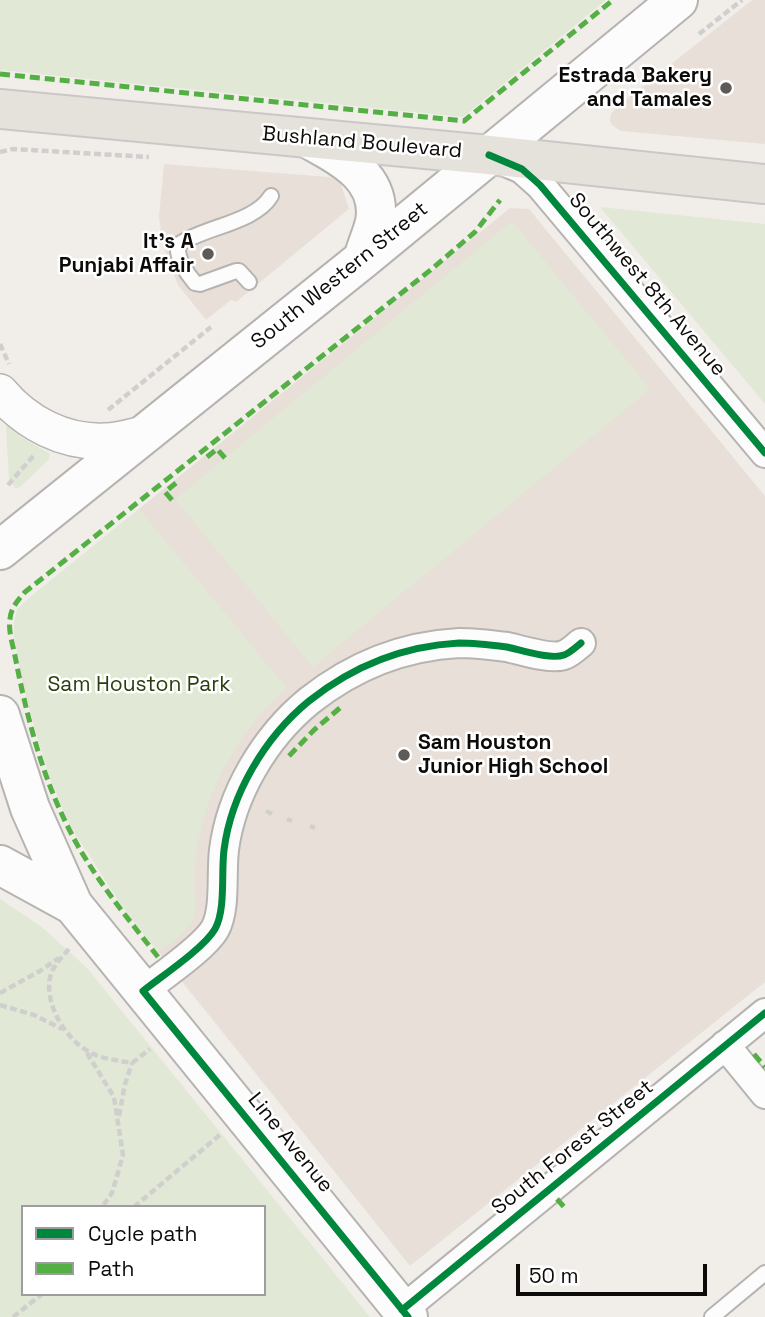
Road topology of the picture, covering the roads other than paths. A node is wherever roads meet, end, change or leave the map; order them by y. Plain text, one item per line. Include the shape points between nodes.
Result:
1 (678, 0) edge
2 (0, 109) edge
3 (309, 139) junction
4 (489, 155) junction
5 (765, 184) edge
6 (271, 196) dead end
7 (363, 259) junction
8 (249, 282) dead end
9 (5, 379) edge
10 (148, 433) junction
11 (765, 453) edge
12 (0, 550) edge
13 (581, 643) dead end
14 (0, 715) edge
15 (0, 864) edge
16 (73, 905) junction
17 (143, 991) junction
18 (765, 1013) edge
19 (725, 1045) junction
20 (765, 1094) edge
21 (765, 1273) edge
22 (405, 1313) edge
23 (712, 1317) edge

1 - 4 main road, South Western Street
2 - 3 main road, Bushland Boulevard
3 - 4 main road, Bushland Boulevard
3 - 7 main road via 343,157 371,187 375,222
4 - 5 main road, Bushland Boulevard
4 - 7 main road, South Western Street
4 - 11 street, Southwest 8th Avenue via 522,169 540,185
6 - 8 lane via 255,211 178,245 195,283 236,271
7 - 10 main road, South Western Street
9 - 10 street via 8,402 35,423 65,437 105,441
10 - 12 main road, South Western Street
13 - 17 street via 557,657 463,643 409,650 358,669 307,702 260,755 238,800 224,849 220,914 214,931
14 - 16 main road, Line Avenue via 30,808
15 - 16 main road, Line Avenue
16 - 17 main road, Line Avenue
17 - 22 main road, Line Avenue
18 - 19 street, South Forest Street
19 - 20 street
19 - 22 street, South Forest Street
21 - 23 lane

